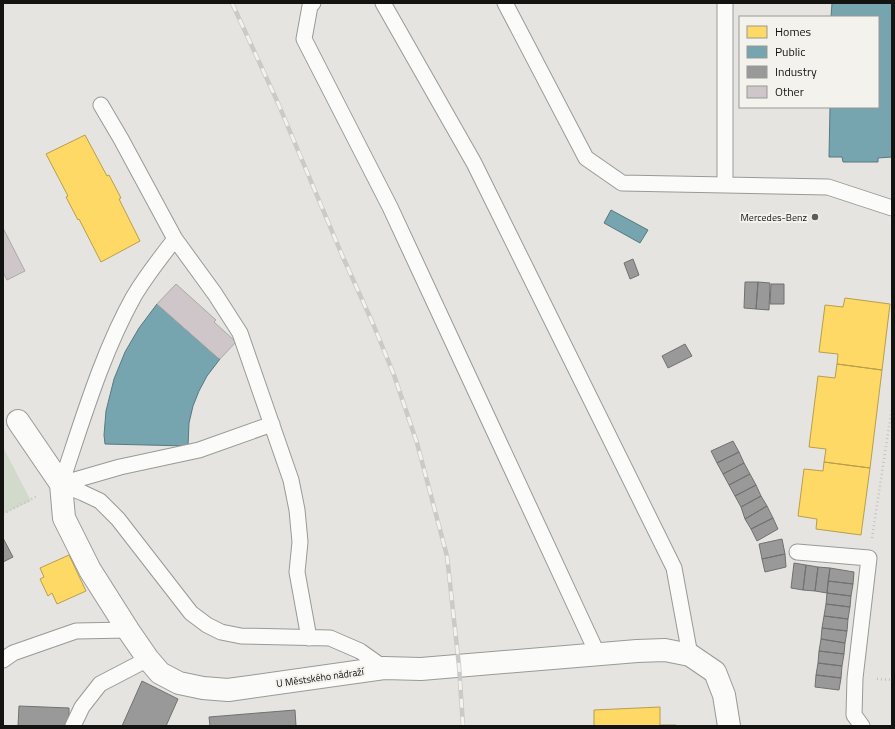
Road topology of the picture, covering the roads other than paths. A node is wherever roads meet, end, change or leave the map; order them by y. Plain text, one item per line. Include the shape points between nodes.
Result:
1 (313, 3) edge
2 (383, 3) edge
3 (505, 3) edge
4 (725, 3) edge
5 (101, 105) dead end
6 (724, 185) junction
7 (892, 208) edge
8 (175, 239) junction
9 (18, 421) dead end
10 (272, 424) junction
11 (61, 484) junction
12 (797, 552) dead end
13 (128, 630) junction
14 (309, 638) junction
15 (598, 655) junction
16 (690, 655) junction
17 (148, 659) junction
18 (3, 660) edge
19 (384, 668) junction
20 (72, 726) edge
21 (729, 726) edge
22 (862, 726) edge

1 - 15 lane via 310,6 304,39 390,207
2 - 16 lane via 474,163 674,568
3 - 6 lane via 586,158 622,183
4 - 6 lane
5 - 8 lane
6 - 7 lane via 828,187
8 - 10 lane via 240,333
8 - 11 lane via 134,296 114,335
9 - 11 street, U Městského nádraží
10 - 11 lane via 198,450 120,467
10 - 14 lane via 291,480 297,510 300,542 297,572
11 - 13 street, U Městského nádraží via 64,518 90,570
11 - 14 lane via 100,501 118,519 191,613 207,625 221,632 241,636
12 - 22 lane via 869,558 855,678 854,715
13 - 17 street, U Městského nádraží
13 - 18 lane via 76,631 13,653
14 - 19 lane via 330,638 360,652
15 - 16 street, U Městského nádraží via 665,650
15 - 19 street, U Městského nádraží via 421,669
16 - 21 street, U Městského nádraží via 714,672 724,695
17 - 19 street, U Městského nádraží via 160,673 179,683 228,690
17 - 20 lane via 100,684 82,707

